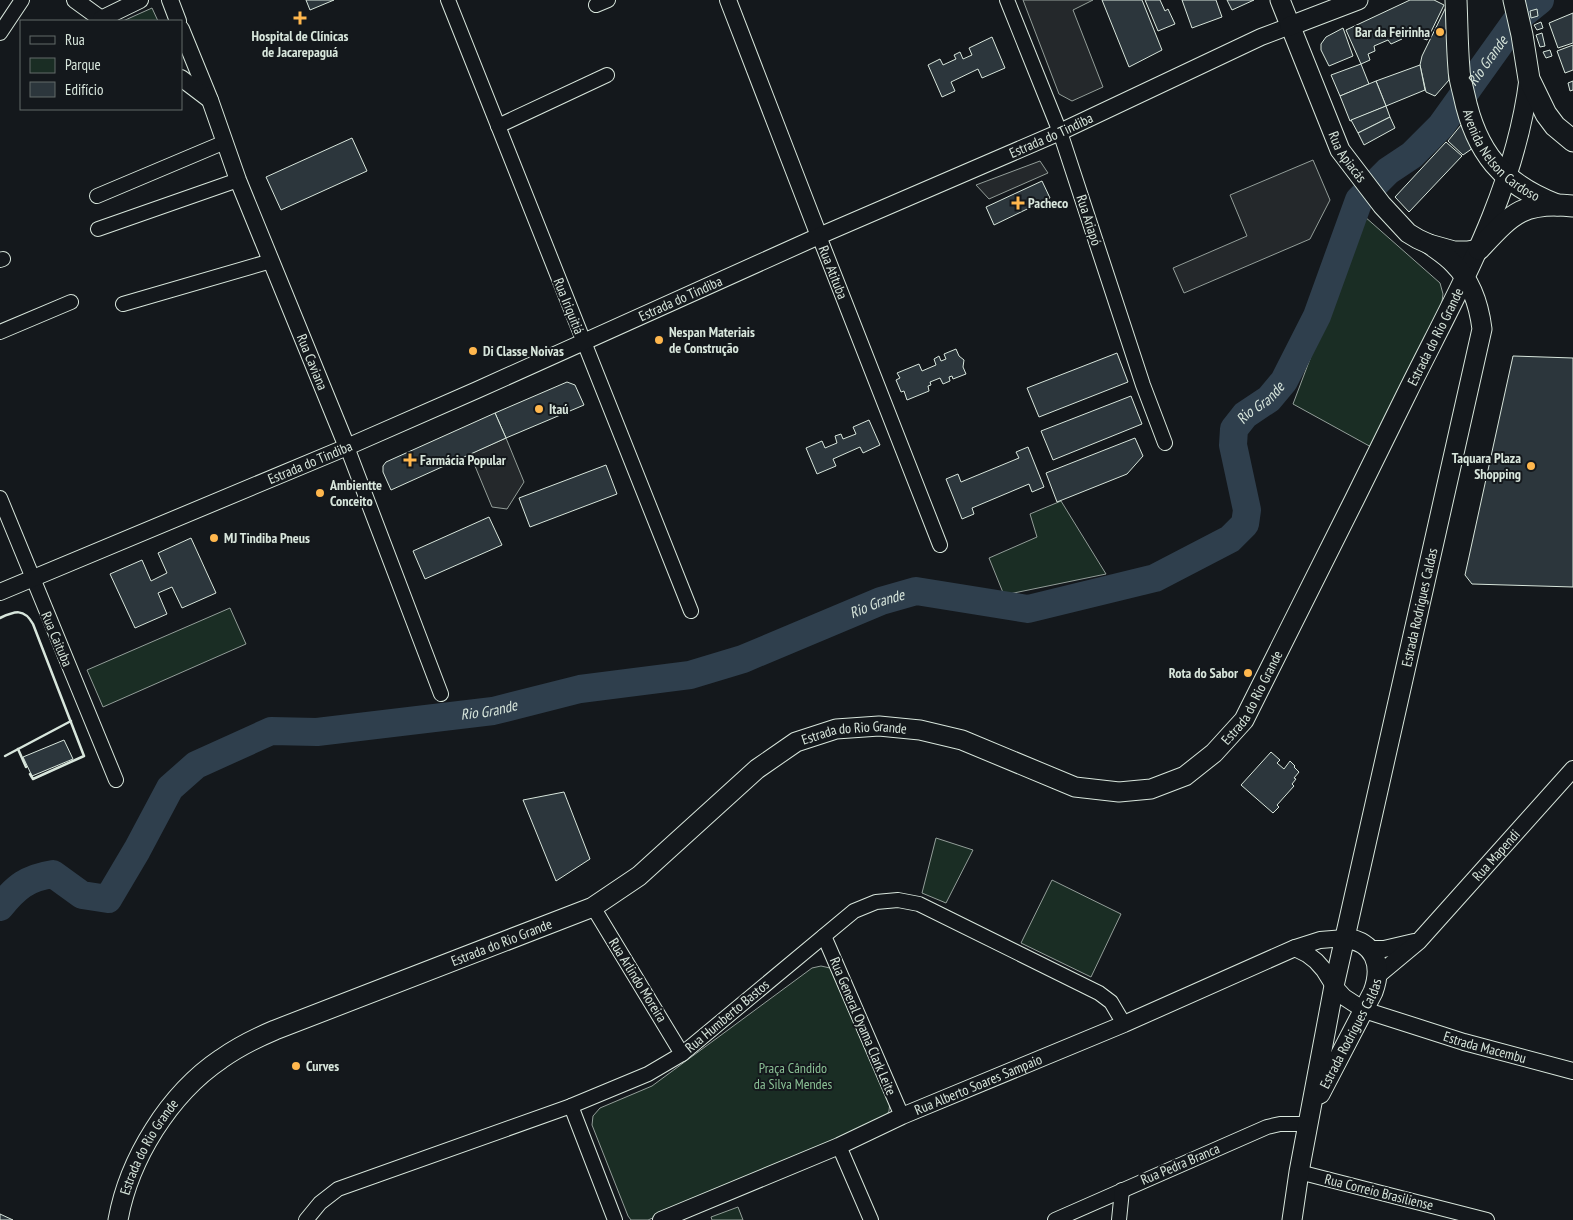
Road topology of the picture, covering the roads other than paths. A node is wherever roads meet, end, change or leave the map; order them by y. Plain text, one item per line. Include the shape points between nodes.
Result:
1 (22, 0) edge
2 (75, 0) edge
3 (140, 0) edge
4 (170, 0) edge
5 (448, 0) edge
6 (728, 0) edge
7 (1007, 0) edge
8 (1280, 0) edge
9 (1358, 0) edge
10 (1456, 0) edge
11 (1514, 0) edge
12 (103, 20) edge
13 (178, 20) edge
14 (1290, 26) junction
15 (182, 30) edge
16 (0, 33) edge
17 (607, 75) dead end
18 (182, 79) edge
19 (1530, 79) junction
20 (210, 100) junction
21 (498, 126) junction
22 (1060, 132) junction
23 (1568, 137) edge
24 (225, 142) junction
25 (1507, 176) junction
26 (238, 180) junction
27 (97, 196) dead end
28 (1565, 206) edge
29 (98, 229) dead end
30 (819, 236) junction
31 (1429, 244) junction
32 (1478, 249) junction
33 (271, 261) junction
34 (1465, 279) junction
35 (70, 302) dead end
36 (123, 304) dead end
37 (0, 332) edge
38 (584, 343) junction
39 (1165, 443) dead end
40 (346, 447) junction
41 (0, 498) edge
42 (940, 545) dead end
43 (32, 578) junction
44 (0, 592) edge
45 (690, 611) dead end
46 (441, 694) dead end
47 (1573, 770) edge
48 (116, 780) dead end
49 (592, 907) junction
50 (824, 936) junction
51 (1345, 938) junction
52 (1419, 940) junction
53 (1295, 948) junction
54 (1370, 949) junction
55 (1375, 984) junction
56 (1334, 986) junction
57 (1364, 1010) junction
58 (1397, 1020) junction
59 (1124, 1024) junction
60 (682, 1054) junction
61 (1573, 1071) edge
62 (571, 1106) junction
63 (902, 1116) junction
64 (1309, 1119) junction
65 (839, 1146) junction
66 (1300, 1172) junction
67 (1122, 1190) junction
68 (118, 1220) edge
69 (306, 1220) edge
70 (615, 1220) edge
71 (661, 1220) edge
72 (871, 1220) edge
73 (1055, 1220) edge
74 (1120, 1220) edge
75 (1292, 1220) edge
76 (1487, 1220) edge

1 - 16 street
2 - 12 street
3 - 12 street
4 - 13 street
5 - 21 street, Rua Iriquitiá
6 - 30 street, Rua Atituba
7 - 22 street, Rua Ariapó
8 - 14 main road, Rua Apiacás
9 - 14 main road, Estrada do Tindiba
10 - 25 main road, Avenida Nelson Cardoso via 1459,71 1469,117 1484,150
11 - 19 main road
14 - 22 street, Estrada do Tindiba
14 - 31 main road, Rua Apiacás via 1340,150 1408,233
15 - 20 street, Rua Caviana
17 - 21 street
18 - 20 street
19 - 23 main road via 1546,114
19 - 25 main road via 1520,135
20 - 24 street, Rua Caviana
21 - 38 street, Rua Iriquitiá
22 - 30 street, Estrada do Tindiba
22 - 39 street, Rua Ariapó
24 - 26 street, Rua Caviana
24 - 27 street
25 - 28 main road, Avenida Nelson Cardoso via 1541,199
25 - 32 main road
26 - 29 street
26 - 33 street, Rua Caviana
28 - 32 main road via 1538,205 1524,209
30 - 38 street, Estrada do Tindiba
30 - 42 street, Rua Atituba
31 - 32 main road, Rua Apiacás via 1454,251
31 - 34 main road, Estrada Rodrigues Caldas via 1453,262
32 - 34 main road
33 - 36 street
33 - 40 street, Rua Caviana
34 - 49 main road, Estrada do Rio Grande via 1244,720 1214,753 1184,776 1151,789 1119,792 1075,787 962,740 920,730 880,726 836,728 796,742 757,769 639,876
34 - 51 main road, Estrada Rodrigues Caldas via 1478,306 1482,329
35 - 37 street
38 - 40 street, Estrada do Tindiba
38 - 45 street, Rua Iriquitiá
40 - 43 street, Estrada do Tindiba
40 - 46 street, Rua Caviana
41 - 43 street, Rua Caituba
43 - 44 street, Estrada do Tindiba
43 - 48 street, Rua Caituba
47 - 52 street, Rua Mapendi
49 - 60 street, Rua Arlindo Moreira
49 - 68 main road, Estrada do Rio Grande via 243,1044 191,1084 152,1134 135,1166
50 - 59 street, Rua Humberto Bastos via 854,911 876,902 898,900 920,904 1100,993 1111,1002
50 - 60 street, Rua Humberto Bastos
50 - 63 street, Rua General Oyama Clark Leite
51 - 53 street, Rua Alberto Soares Sampaio via 1320,940
51 - 54 main road via 1362,942
51 - 56 main road, Estrada Rodrigues Caldas
52 - 54 street via 1397,947
52 - 55 street, Rua Mapendi
53 - 56 street via 1316,961
53 - 59 street, Rua Alberto Soares Sampaio
54 - 55 main road, Estrada Rodrigues Caldas via 1376,964
55 - 57 main road, Estrada Rodrigues Caldas
55 - 58 street
56 - 57 street, Estrada Macembu
56 - 64 main road, Estrada Rodrigues Caldas
57 - 58 street, Estrada Macembu
57 - 64 main road, Estrada Rodrigues Caldas
58 - 61 street, Estrada Macembu
59 - 63 street, Rua Alberto Soares Sampaio
60 - 62 street, Rua Humberto Bastos via 648,1074
62 - 69 street, Rua Humberto Bastos via 338,1189
62 - 70 street
63 - 65 street, Rua Alberto Soares Sampaio
64 - 66 main road, Estrada Rodrigues Caldas
64 - 67 street, Rua Pedra Branca via 1267,1127
65 - 71 street, Rua Alberto Soares Sampaio
65 - 72 street
66 - 75 main road, Estrada Rodrigues Caldas
66 - 76 street, Rua Correio Brasiliense
67 - 73 street, Rua Pedra Branca
67 - 74 street

